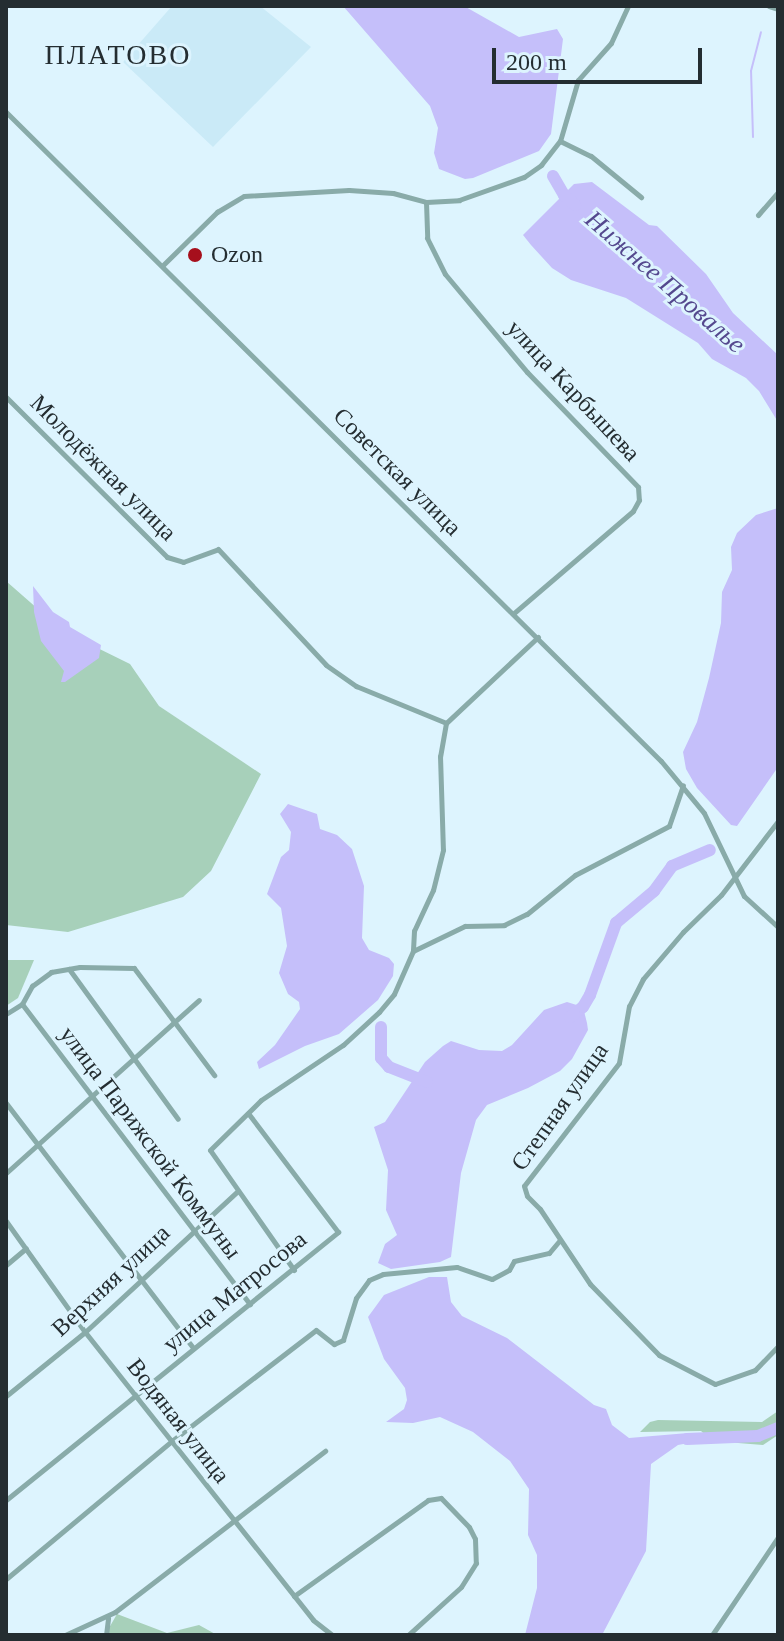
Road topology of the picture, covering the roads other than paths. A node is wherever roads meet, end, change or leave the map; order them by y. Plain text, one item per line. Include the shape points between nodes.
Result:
1 (628, 6) edge
2 (769, 6) edge
3 (778, 9) edge
4 (6, 112) edge
5 (560, 141) junction
6 (778, 192) edge
7 (641, 197) dead end
8 (426, 202) junction
9 (758, 215) dead end
10 (163, 265) junction
11 (6, 397) edge
12 (514, 613) junction
13 (538, 637) junction
14 (446, 723) junction
15 (683, 785) junction
16 (778, 821) edge
17 (735, 878) junction
18 (778, 927) edge
19 (413, 951) junction
20 (68, 968) junction
21 (199, 1000) dead end
22 (22, 1004) junction
23 (6, 1014) edge
24 (175, 1022) junction
25 (135, 1056) junction
26 (214, 1075) dead end
27 (91, 1093) junction
28 (6, 1103) edge
29 (248, 1113) junction
30 (178, 1119) dead end
31 (37, 1142) junction
32 (6, 1173) edge
33 (238, 1191) junction
34 (6, 1221) edge
35 (193, 1230) junction
36 (559, 1241) junction
37 (26, 1248) junction
38 (6, 1265) edge
39 (294, 1270) junction
40 (141, 1281) junction
41 (250, 1304) junction
42 (85, 1332) junction
43 (778, 1346) edge
44 (193, 1348) junction
45 (136, 1395) junction
46 (6, 1396) edge
47 (173, 1440) junction
48 (325, 1451) dead end
49 (6, 1500) edge
50 (234, 1521) junction
51 (778, 1537) edge
52 (6, 1579) edge
53 (294, 1596) junction
54 (108, 1617) junction
55 (65, 1635) edge
56 (106, 1635) edge
57 (332, 1635) edge
58 (408, 1635) edge
59 (712, 1635) edge

1 - 5 street via 611,43 578,80
2 - 3 street
4 - 10 street, Советская улица
5 - 7 street via 591,156
5 - 8 street via 541,165 508,185 459,200
6 - 9 street
8 - 10 street via 376,190 244,196 217,212
8 - 12 street, улица Карбышева via 427,238 445,274 527,372 638,487 633,511
10 - 12 street, Советская улица
11 - 14 street, Молодёжная улица via 167,557 183,562 218,549 326,665 356,686
12 - 13 street, Советская улица
13 - 14 street
13 - 15 street, Советская улица
14 - 19 street via 440,756 443,850 433,890 414,931
15 - 17 street, Советская улица via 716,833
15 - 19 street via 669,826 575,875 517,920 465,926
16 - 17 street, Степная улица
17 - 18 street via 744,896
17 - 36 street, Степная улица via 643,979 629,1006 619,1063 527,1178 527,1196
19 - 29 street via 394,994 371,1020
20 - 22 street via 39,979
20 - 24 street via 138,970
20 - 25 street
21 - 24 street
22 - 23 street
22 - 27 street, улица Парижской Коммуны
24 - 25 street
24 - 26 street
25 - 27 street
25 - 30 street
27 - 31 street
27 - 35 street, улица Парижской Коммуны
28 - 31 street
29 - 33 street via 210,1150
29 - 39 street, улица Матросова via 338,1232
31 - 32 street
31 - 40 street
33 - 35 street, Верхняя улица
33 - 39 street
34 - 37 street, Водяная улица
35 - 40 street, Верхняя улица
35 - 41 street, улица Парижской Коммуны
36 - 43 street, Степная улица via 640,1339 705,1381 723,1383 755,1370
36 - 47 street via 549,1253 514,1261 489,1280 457,1267 376,1276 356,1298 343,1340 334,1344 316,1330
37 - 38 street
37 - 42 street, Водяная улица
39 - 41 street, улица Матросова
40 - 42 street, Верхняя улица
40 - 44 street
41 - 44 street, улица Матросова
42 - 45 street, Водяная улица
42 - 46 street, Верхняя улица
44 - 45 street, улица Матросова
45 - 47 street, Водяная улица
45 - 49 street, улица Матросова
47 - 50 street, Водяная улица
47 - 52 street
48 - 50 street
50 - 53 street, Водяная улица
50 - 54 street
51 - 59 street
53 - 57 street, Водяная улица
53 - 58 street via 436,1498 447,1501 475,1539 476,1563 461,1587
54 - 55 street
54 - 56 street

